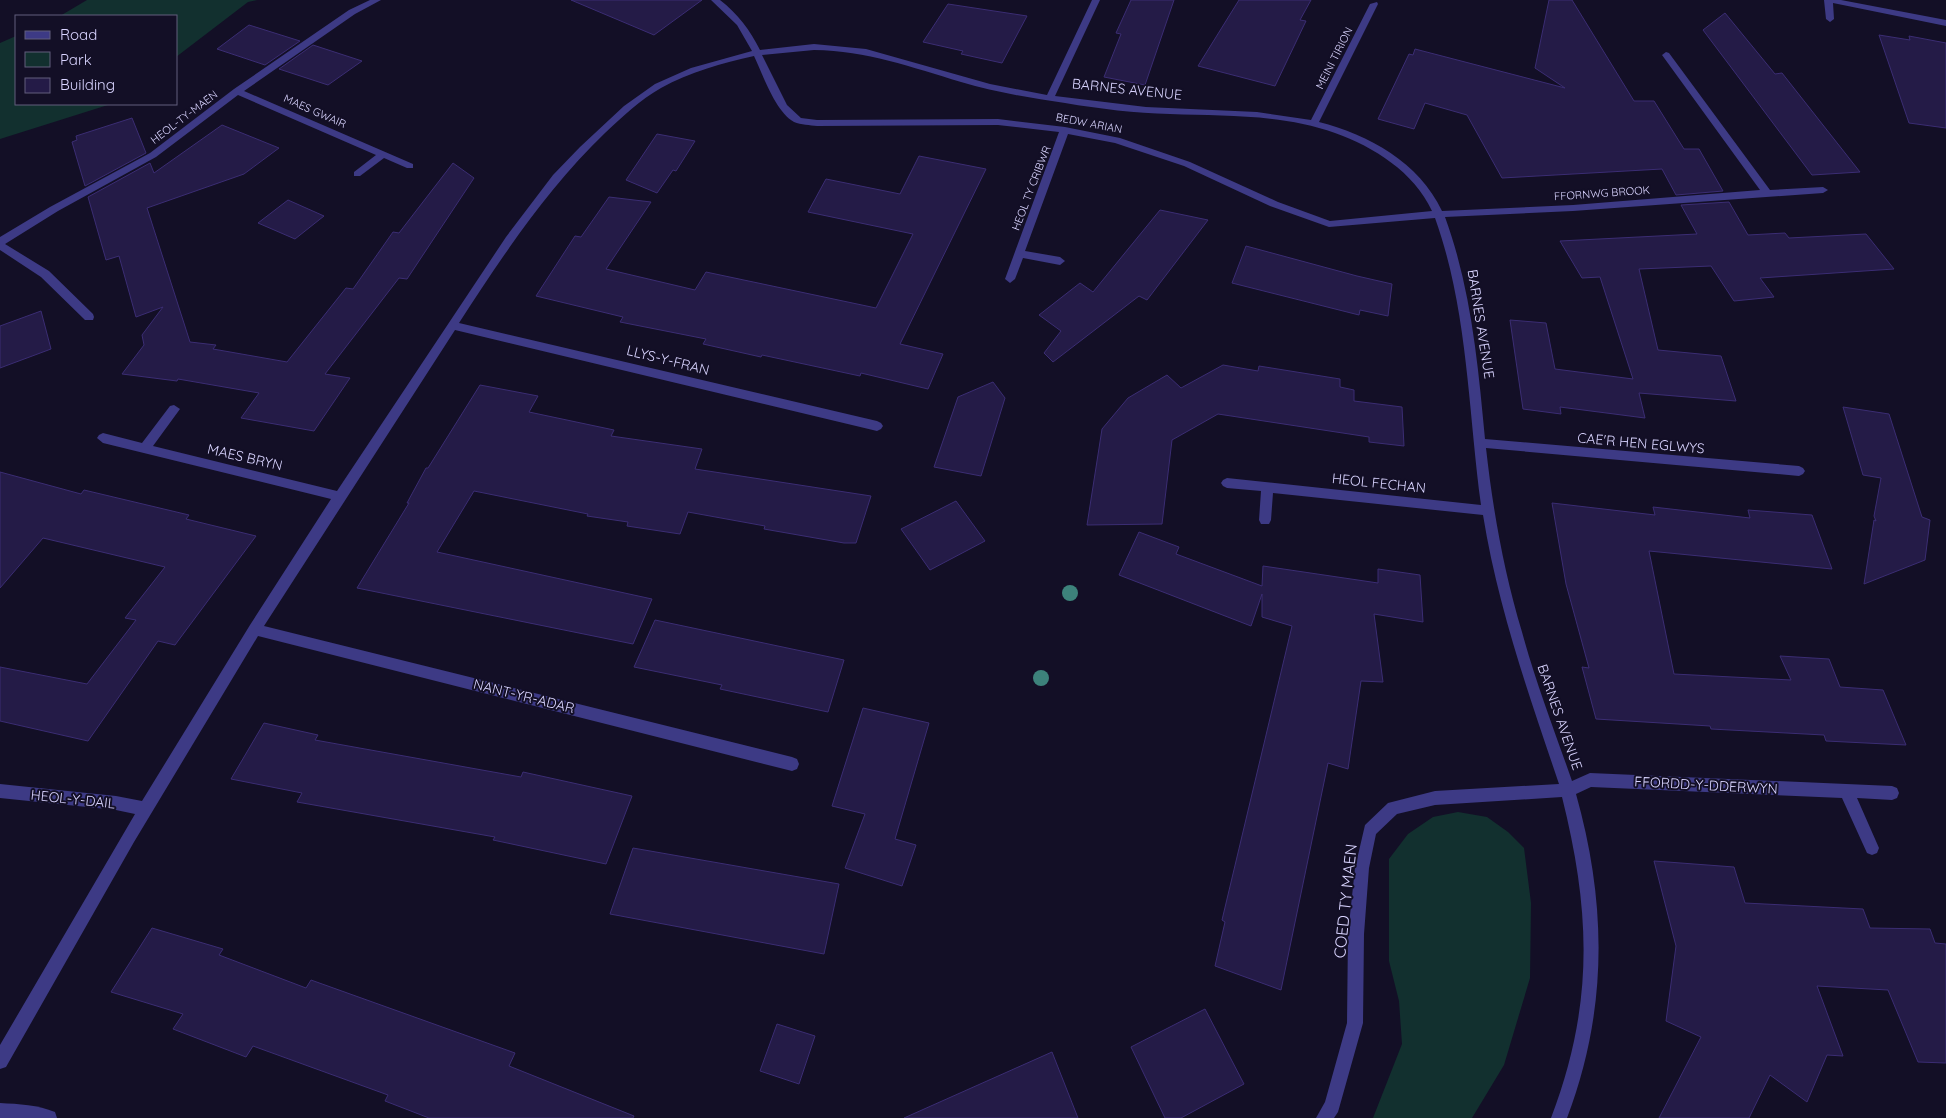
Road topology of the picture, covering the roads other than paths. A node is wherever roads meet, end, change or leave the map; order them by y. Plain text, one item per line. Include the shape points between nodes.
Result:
1 (377, 0) edge
2 (715, 0) edge
3 (1096, 0) edge
4 (1828, 0) edge
5 (1374, 4) dead end
6 (1830, 19) dead end
7 (1946, 23) edge
8 (757, 54) junction
9 (1666, 55) dead end
10 (237, 91) junction
11 (1050, 97) junction
12 (1314, 123) junction
13 (1066, 130) junction
14 (383, 154) junction
15 (410, 166) dead end
16 (357, 174) dead end
17 (1823, 190) dead end
18 (1767, 193) junction
19 (1439, 215) junction
20 (0, 244) edge
21 (1019, 254) junction
22 (1060, 261) dead end
23 (1010, 279) dead end
24 (89, 317) dead end
25 (452, 325) junction
26 (174, 409) dead end
27 (877, 426) dead end
28 (103, 438) dead end
29 (1481, 443) junction
30 (144, 449) junction
31 (1799, 471) dead end
32 (1227, 483) dead end
33 (1267, 487) junction
34 (338, 496) junction
35 (1488, 511) junction
36 (1265, 520) dead end
37 (255, 629) junction
38 (792, 764) dead end
39 (1568, 790) junction
40 (0, 791) edge
41 (1846, 791) junction
42 (1892, 793) dead end
43 (146, 809) junction
44 (1872, 848) dead end
45 (0, 1061) edge
46 (0, 1111) edge
47 (49, 1118) edge
48 (1324, 1118) edge
49 (1559, 1118) edge

1 - 10 street, HEOL-TY-MAEN via 352,12
2 - 8 street via 727,8 742,26
3 - 11 street
4 - 6 street
4 - 7 street
5 - 12 street, MEINI TIRION
8 - 11 street, BARNES AVENUE via 813,47 866,50 980,85
8 - 13 street, BEDW ARIAN via 782,106 798,120 817,123 998,122
8 - 25 street, BARNES AVENUE via 712,64 658,86 613,120 584,146 548,188 502,249
9 - 18 street
10 - 14 street, MAES GWAIR
10 - 20 street, HEOL-TY-MAEN via 153,155 54,208
11 - 12 street, BARNES AVENUE via 1107,106 1272,116
12 - 19 street, BARNES AVENUE via 1356,138 1393,159 1421,185
13 - 19 street, BEDW ARIAN via 1117,140 1188,164 1274,204 1330,224
13 - 21 street, HEOL TY CRIBWR
14 - 15 street, MAES GWAIR
14 - 16 street
17 - 18 street, FFORNWG BROOK
18 - 19 street, FFORNWG BROOK
19 - 29 street, BARNES AVENUE via 1459,277
20 - 24 street via 45,274
21 - 22 street
21 - 23 street, HEOL TY CRIBWR
25 - 27 street, LLYS-Y-FRAN
25 - 34 street, BARNES AVENUE
26 - 30 street
28 - 30 street, MAES BRYN
29 - 31 street, CAE'R HEN EGLWYS
29 - 35 street, BARNES AVENUE
30 - 34 street, MAES BRYN
32 - 33 street, HEOL FECHAN
33 - 35 street, HEOL FECHAN
33 - 36 street
34 - 37 street, BARNES AVENUE
35 - 39 street, BARNES AVENUE via 1504,593
37 - 38 street, NANT-YR-ADAR
37 - 43 street, BARNES AVENUE
39 - 41 street, FFORDD-Y-DDERWYN via 1590,780
39 - 48 street, COED TY MAEN via 1435,798 1393,808 1370,830 1362,868 1356,934 1355,1023 1332,1106
39 - 49 street, BARNES AVENUE via 1593,926 1588,1009 1572,1087
40 - 43 street, HEOL-Y-DAIL
41 - 42 street, FFORDD-Y-DDERWYN
41 - 44 street
43 - 45 street, BARNES AVENUE
46 - 47 street

